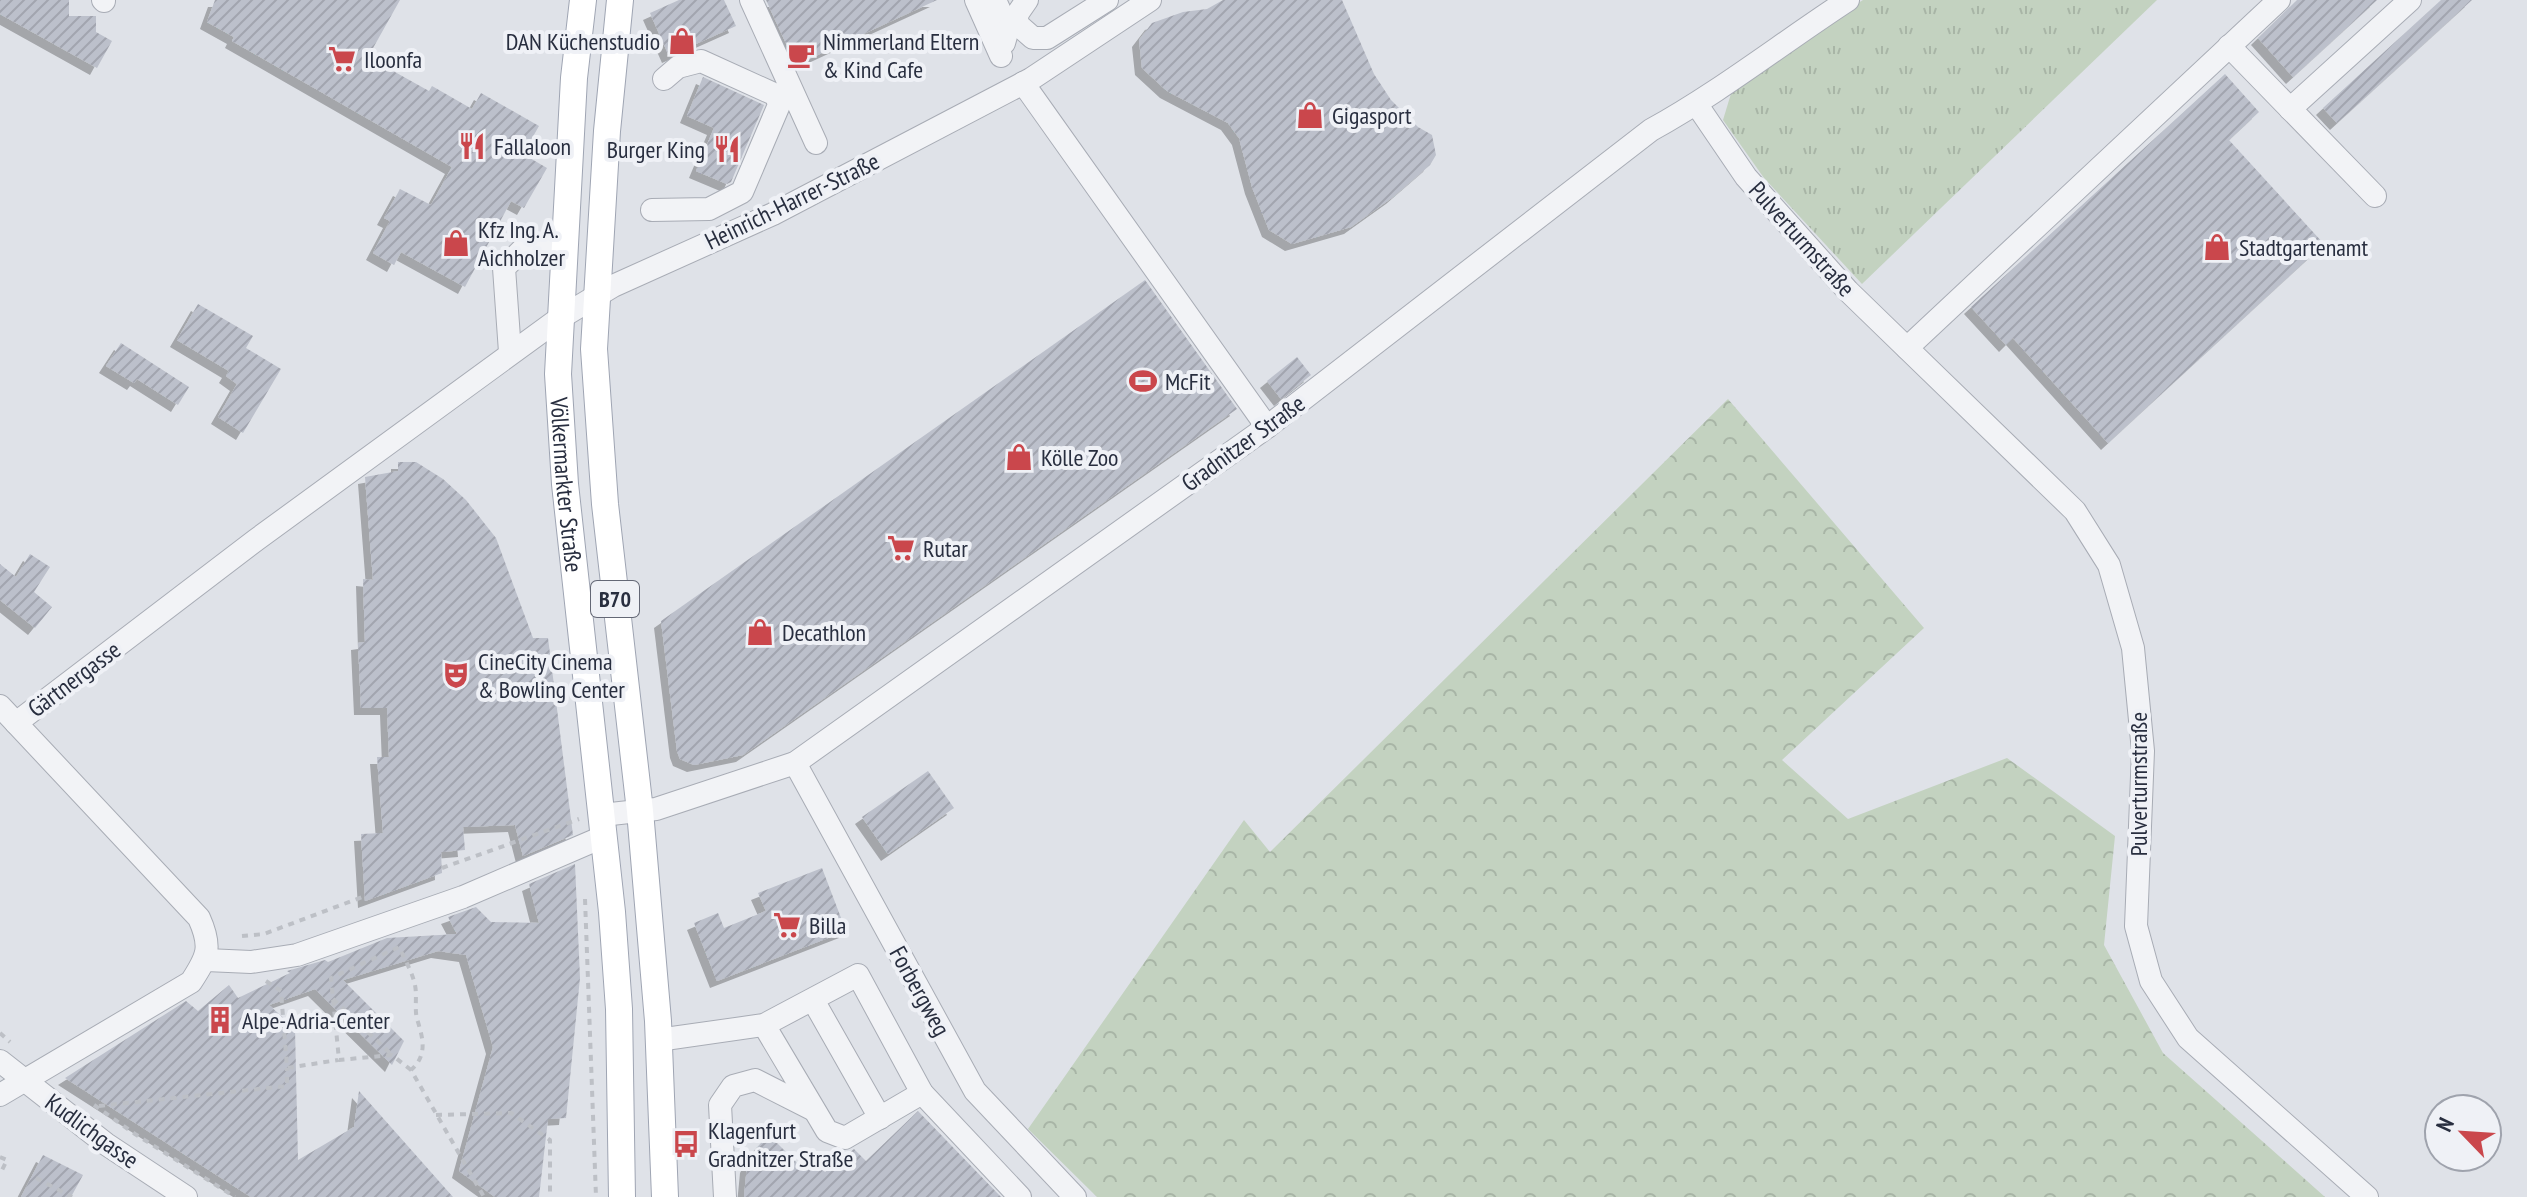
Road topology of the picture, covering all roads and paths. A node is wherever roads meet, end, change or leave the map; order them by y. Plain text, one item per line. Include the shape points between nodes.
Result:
1 (751, 0) edge
2 (976, 0) edge
3 (995, 0) edge
4 (1027, 0) edge
5 (1107, 0) edge
6 (1150, 0) edge
7 (1848, 0) edge
8 (2279, 0) edge
9 (2410, 0) edge
10 (582, 6) edge
11 (618, 10) edge
12 (1012, 26) junction
13 (2229, 46) junction
14 (664, 79) dead end
15 (1023, 83) junction
16 (1697, 105) junction
17 (2290, 109) junction
18 (816, 143) dead end
19 (2375, 196) dead end
20 (652, 210) dead end
21 (564, 247) junction
22 (596, 297) junction
23 (560, 318) junction
24 (1907, 348) junction
25 (510, 352) junction
26 (1267, 427) junction
27 (0, 706) edge
28 (16, 723) junction
29 (795, 763) junction
30 (640, 811) junction
31 (596, 823) junction
32 (442, 868) dead end
33 (365, 896) dead end
34 (242, 936) dead end
35 (206, 960) junction
36 (263, 978) dead end
37 (333, 999) junction
38 (813, 1000) junction
39 (764, 1025) junction
40 (658, 1040) junction
41 (392, 1055) junction
42 (339, 1060) junction
43 (0, 1061) edge
44 (287, 1068) junction
45 (411, 1070) junction
46 (23, 1080) junction
47 (922, 1093) junction
48 (0, 1095) edge
49 (86, 1099) dead end
50 (96, 1106) junction
51 (813, 1110) junction
52 (436, 1115) junction
53 (880, 1118) junction
54 (0, 1157) edge
55 (0, 1174) edge
56 (36, 1178) dead end
57 (72, 1197) edge
58 (186, 1197) edge
59 (235, 1197) edge
60 (484, 1197) edge
61 (550, 1197) edge
62 (622, 1197) edge
63 (665, 1197) edge
64 (725, 1197) edge
65 (1020, 1197) edge
66 (1075, 1197) edge
67 (2367, 1197) edge

1 - 18 street
2 - 12 street via 1001,56
3 - 12 street
4 - 12 street
5 - 12 street via 1047,38 1033,38
6 - 15 street, Heinrich-Harrer-Straße
7 - 16 street, Gradnitzer Straße
8 - 13 street
9 - 17 street
10 - 11 main road, Völkermarkter Straße
10 - 21 main road, Völkermarkter Straße / B70
11 - 22 main road, Völkermarkter Straße / B70
13 - 17 street
13 - 24 street
14 - 20 street via 678,67 701,61 776,95 779,105 742,192 709,209
15 - 22 street, Heinrich-Harrer-Straße via 773,214
15 - 26 street
16 - 24 street, Pulverturmstraße via 1746,177
16 - 26 street, Gradnitzer Straße via 1651,130
17 - 19 street
21 - 23 main road, Völkermarkter Straße / B70
21 - 25 street via 523,249 504,268
22 - 23 street, Heinrich-Harrer-Straße
22 - 30 main road, Völkermarkter Straße / B70 via 596,404
23 - 25 street, Gärtnergasse
23 - 31 main road, Völkermarkter Straße / B70 via 565,484
24 - 67 street, Pulverturmstraße via 2075,511 2109,565 2133,648 2143,751 2136,926 2151,981 2188,1038
25 - 28 street, Gärtnergasse
26 - 29 street, Gradnitzer Straße
27 - 28 street
28 - 35 street, Gärtnergasse via 199,918 208,938
29 - 30 street, Gradnitzer Straße
29 - 66 street, Forbergweg via 975,1091
30 - 31 street, Gradnitzer Straße
30 - 40 main road, Völkermarkter Straße / B70
31 - 32 path
31 - 35 street, Gradnitzer Straße via 463,897 297,955 251,962
31 - 62 main road, Völkermarkter Straße / B70 via 619,1009
33 - 34 path via 264,934
35 - 46 street via 191,982
36 - 44 path via 281,991
37 - 41 path
37 - 42 path
37 - 45 path via 331,978 399,947 414,981 424,1049
38 - 39 street
38 - 47 street via 858,975
38 - 53 street
39 - 40 street
39 - 51 street
40 - 63 main road, Völkermarkter Straße / B70
41 - 42 path
41 - 45 path
42 - 44 path
43 - 46 street, Kudlichgasse
44 - 50 path via 287,1086
45 - 52 path
46 - 48 street
46 - 58 street, Kudlichgasse
47 - 53 street
47 - 65 street
49 - 50 path
50 - 59 path
51 - 53 street via 827,1131 845,1138
51 - 64 street via 755,1080 733,1086 720,1105
52 - 60 path
52 - 61 path via 511,1113 550,1140
54 - 55 path via 7,1160
56 - 57 path

